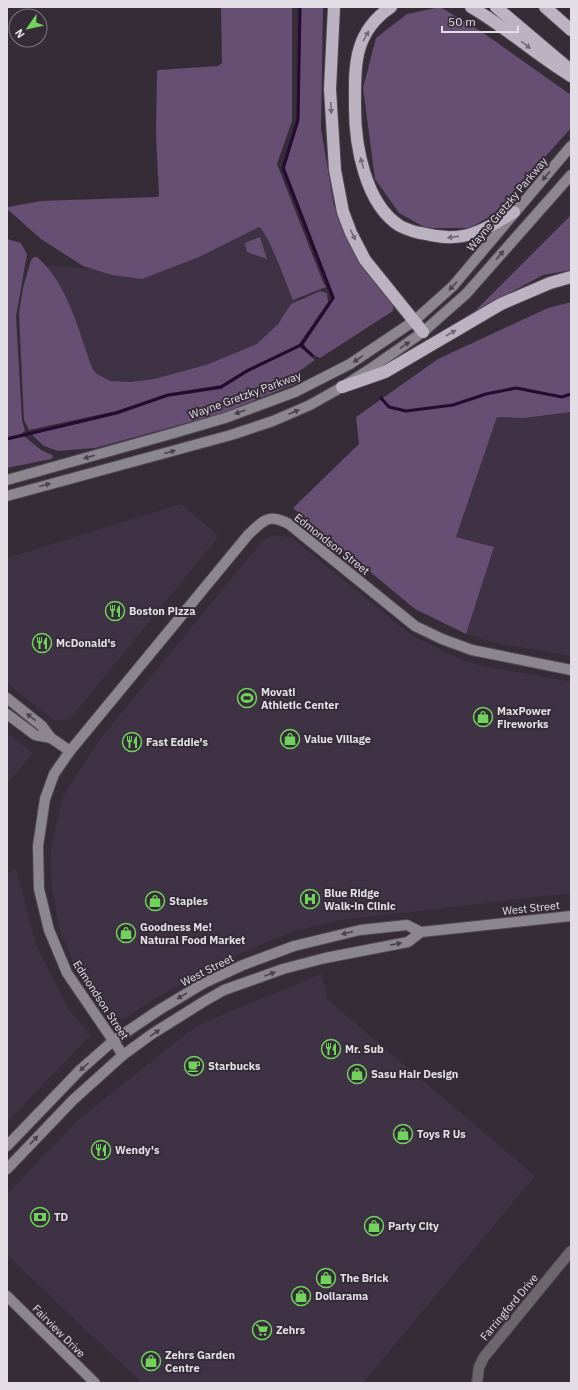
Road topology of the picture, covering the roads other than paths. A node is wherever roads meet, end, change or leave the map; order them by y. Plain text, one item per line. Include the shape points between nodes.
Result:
1 (334, 7) edge
2 (391, 7) edge
3 (471, 7) edge
4 (496, 7) edge
5 (545, 7) edge
6 (571, 30) edge
7 (571, 70) edge
8 (571, 76) edge
9 (571, 146) edge
10 (571, 175) edge
11 (514, 212) junction
12 (571, 277) edge
13 (414, 321) junction
14 (423, 332) junction
15 (342, 387) junction
16 (7, 480) edge
17 (7, 496) edge
18 (571, 670) edge
19 (7, 698) edge
20 (7, 714) edge
21 (51, 738) junction
22 (70, 751) junction
23 (571, 916) edge
24 (422, 932) junction
25 (113, 1041) junction
26 (123, 1055) junction
27 (38, 1113) junction
28 (48, 1125) junction
29 (7, 1146) edge
30 (7, 1169) edge
31 (571, 1251) edge
32 (7, 1296) edge
33 (95, 1383) edge
34 (477, 1383) edge

1 -> 13 highway via 330,89 335,170 343,212 365,260
11 -> 2 highway via 472,234 441,238 400,226 380,207 370,189 357,143 355,88 359,50 363,40 373,22
3 -> 8 highway
4 - 7 highway
5 - 6 highway
9 -> 11 main road, Wayne Gretzky Parkway
14 -> 10 main road via 466,294
11 -> 13 main road, Wayne Gretzky Parkway via 453,286
15 -> 12 highway via 385,372 500,304
13 - 14 highway
13 -> 16 main road, Wayne Gretzky Parkway via 350,364 295,392 174,434
15 -> 14 main road
17 -> 15 main road via 232,436 310,405
18 - 22 main road, Edmondson Street via 472,650 415,626 290,524 279,519 268,519 248,535
21 -> 19 main road via 42,726
20 - 21 main road via 35,735
21 - 22 main road
22 - 25 main road, Edmondson Street via 54,774 45,799 38,846 39,890 49,930 67,973
23 - 24 main road, West Street
24 -> 25 main road, West Street via 407,925 360,930 294,946 204,983
26 -> 24 main road, West Street via 224,990 300,964 408,942
25 - 26 main road, Edmondson Street
25 -> 27 main road, West Street
26 - 28 main road, West Street
27 - 28 main road
27 - 29 main road, West Street
30 -> 28 main road, West Street
31 - 34 street, Farringford Drive via 484,1357 479,1367
32 - 33 main road, Fairview Drive

